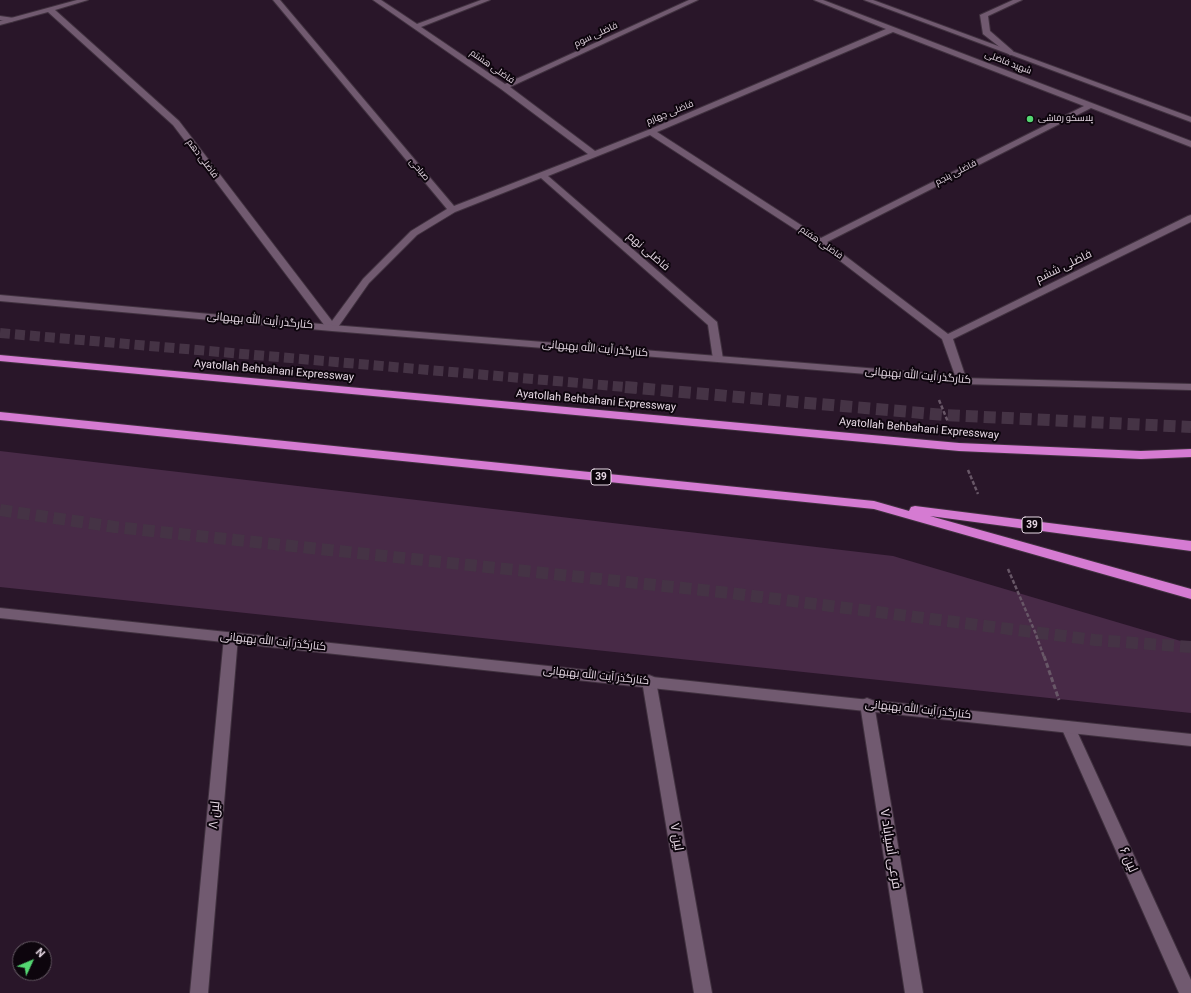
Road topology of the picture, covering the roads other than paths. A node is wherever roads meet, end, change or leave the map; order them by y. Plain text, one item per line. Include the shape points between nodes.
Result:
1 (85, 0) edge
2 (276, 0) edge
3 (376, 0) edge
4 (487, 0) edge
5 (695, 0) edge
6 (817, 0) edge
7 (867, 0) edge
8 (1019, 0) edge
9 (68, 2) edge
10 (50, 10) junction
11 (0, 18) edge
12 (11, 20) junction
13 (0, 23) edge
14 (416, 27) junction
15 (893, 29) junction
16 (1010, 53) junction
17 (504, 87) junction
18 (1092, 105) junction
19 (1191, 120) edge
20 (651, 132) junction
21 (1191, 144) edge
22 (594, 154) junction
23 (542, 175) junction
24 (452, 210) junction
25 (1191, 218) edge
26 (821, 242) junction
27 (0, 298) edge
28 (332, 328) junction
29 (947, 338) junction
30 (0, 358) edge
31 (718, 359) junction
32 (962, 380) junction
33 (1191, 387) edge
34 (0, 416) edge
35 (1191, 453) edge
36 (874, 505) junction
37 (1191, 546) edge
38 (1191, 594) edge
39 (0, 613) edge
40 (231, 638) junction
41 (649, 682) junction
42 (867, 704) junction
43 (1068, 727) junction
44 (1191, 740) edge
45 (199, 993) edge
46 (703, 993) edge
47 (914, 993) edge
48 (1188, 993) edge

1 - 9 street
2 - 24 street, صباحی
3 - 14 street, فاضلی هشتم
4 - 14 street
5 - 17 street, فاضلی سوم
6 - 15 street, شهید فاضلی
7 - 16 street, شهید فاضلی
8 - 16 street via 984,15 986,32
9 - 10 street
10 - 12 street
10 - 28 street, فاضلی دهم via 176,123
11 - 12 street
12 - 13 street
14 - 17 street, فاضلی هشتم
15 - 18 street, شهید فاضلی
15 - 20 street, فاضلی چهارم
16 - 19 street, شهید فاضلی
17 - 22 street, فاضلی هشتم
18 - 21 street, شهید فاضلی
18 - 26 street, فاضلی پنجم
20 - 22 street, فاضلی چهارم
20 - 26 street, فاضلی هفتم
22 - 23 street, فاضلی چهارم
23 - 24 street, فاضلی چهارم
23 - 31 street, فاضلی نهم via 713,324
24 - 28 street via 414,233 366,281
25 - 29 street, فاضلی ششم
26 - 29 street, فاضلی هفتم
27 - 28 street, کنارگذر آیت الله بهبهانی
28 - 31 street, کنارگذر آیت الله بهبهانی
29 - 32 street
30 - 35 highway, Ayatollah Behbahani Expressway via 959,447 1141,455
31 - 32 street, کنارگذر آیت الله بهبهانی
32 - 33 street, کنارگذر آیت الله بهبهانی
34 - 36 highway, 39
36 - 37 highway, 39
36 - 38 highway, 39
39 - 40 street, کنارگذر آیت الله بهبهانی
40 - 41 street, کنارگذر آیت الله بهبهانی
40 - 45 street, لین ۸
41 - 42 street, کنارگذر آیت الله بهبهانی
41 - 46 street, لین ۷
42 - 43 street, کنارگذر آیت الله بهبهانی
42 - 47 street, ۷ فرعی آسیاباد
43 - 44 street, کنارگذر آیت الله بهبهانی
43 - 48 street, لین ۶

